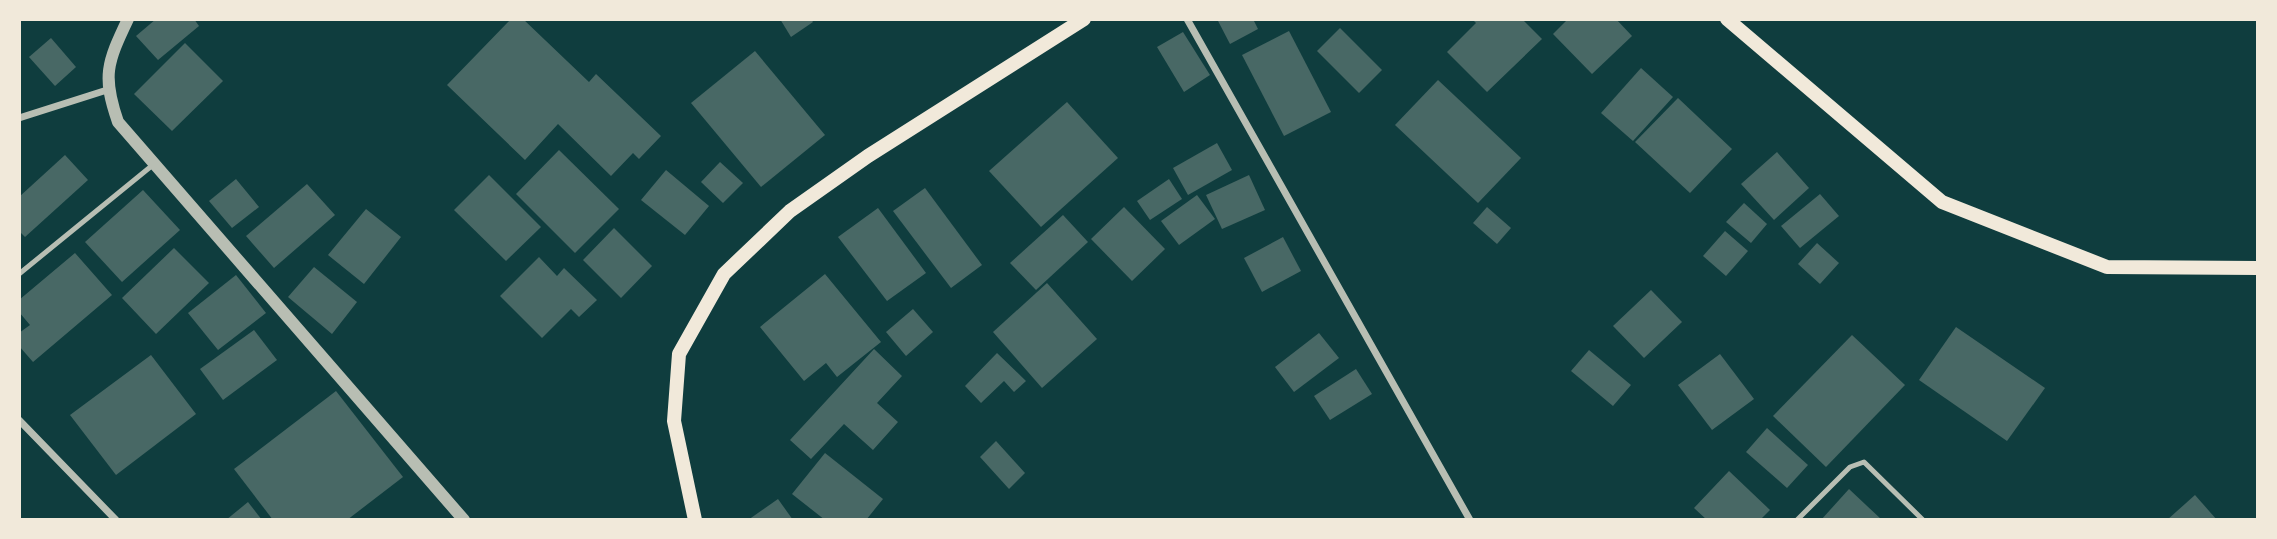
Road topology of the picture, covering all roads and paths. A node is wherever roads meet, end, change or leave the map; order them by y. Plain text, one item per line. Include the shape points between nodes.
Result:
1 (128, 19) edge
2 (1084, 19) edge
3 (1187, 19) edge
4 (1727, 19) edge
5 (107, 90) junction
6 (19, 118) edge
7 (155, 164) junction
8 (2258, 268) edge
9 (19, 274) edge
10 (19, 420) edge
11 (116, 520) edge
12 (464, 520) edge
13 (695, 520) edge
14 (1470, 520) edge
15 (1797, 520) edge
16 (1923, 520) edge

1 - 5 street via 111,54
2 - 13 main road via 790,211 723,274 679,354 674,421
3 - 14 street
4 - 8 main road via 1942,202 2107,267
5 - 6 street
5 - 7 street via 118,122
7 - 9 lane
7 - 12 street
10 - 11 street
15 - 16 lane via 1850,467 1864,461

